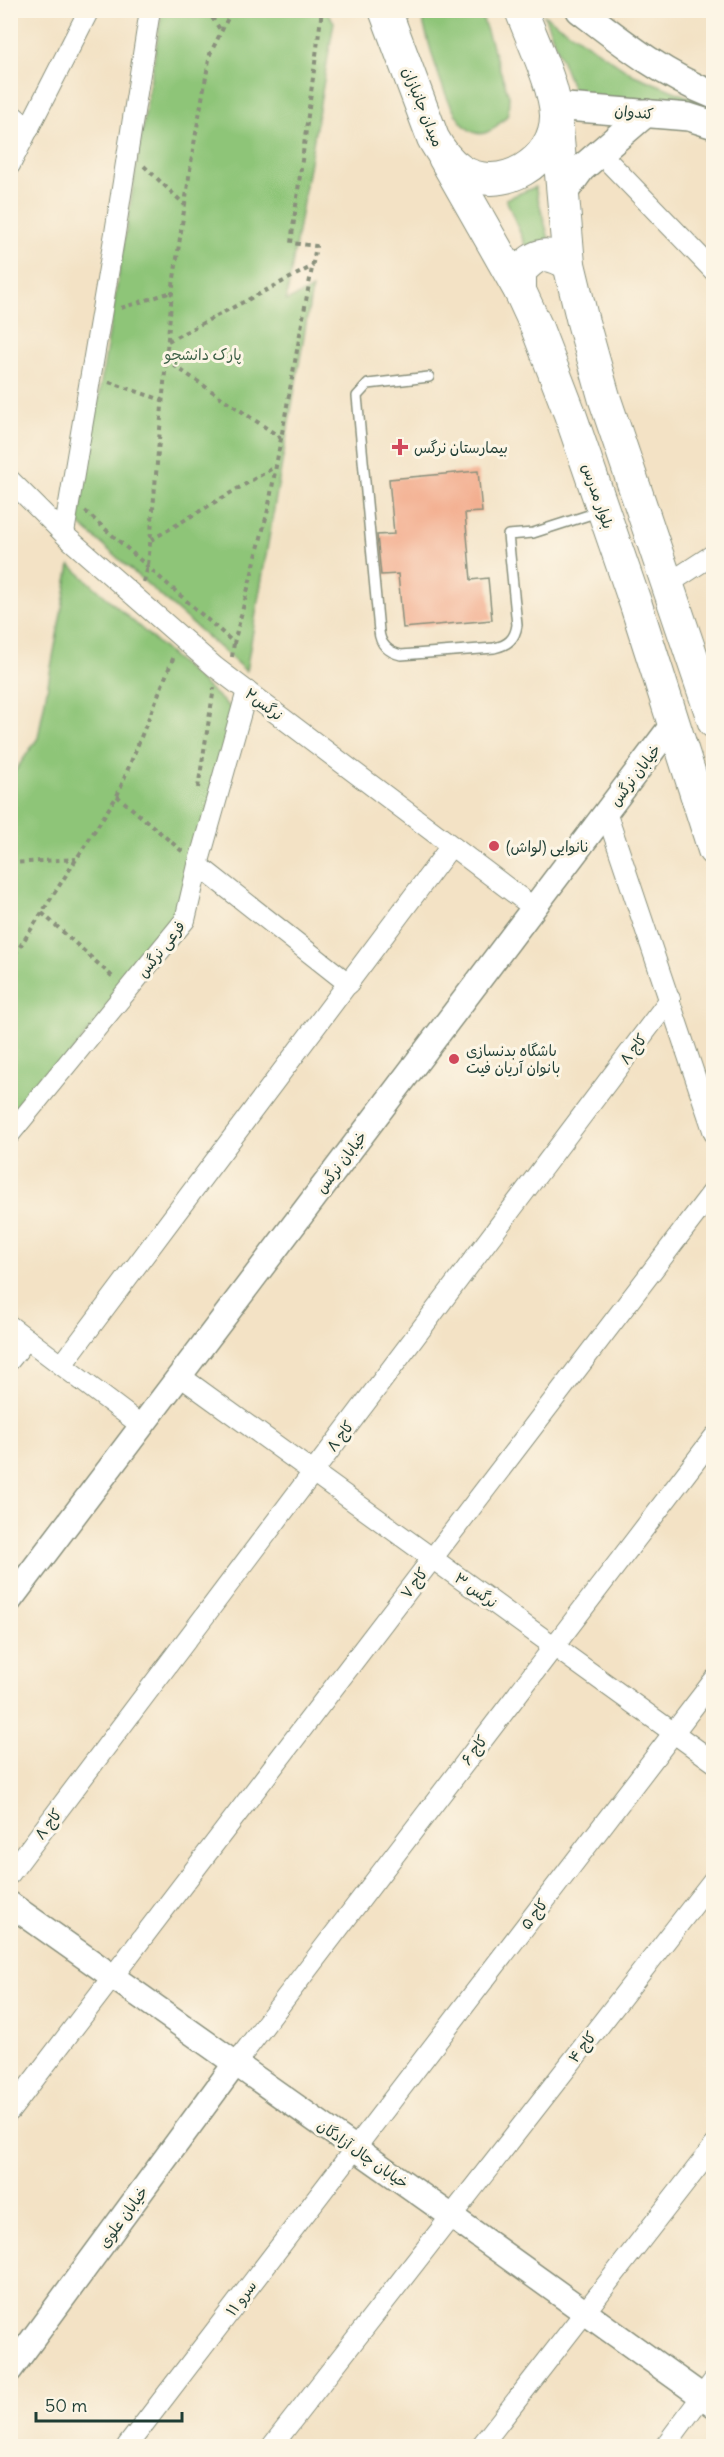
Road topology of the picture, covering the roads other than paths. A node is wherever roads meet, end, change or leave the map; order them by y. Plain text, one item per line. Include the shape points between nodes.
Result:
1 (89, 10) edge
2 (150, 10) edge
3 (385, 10) edge
4 (521, 10) edge
5 (580, 10) edge
6 (714, 95) edge
7 (555, 111) junction
8 (10, 113) edge
9 (646, 113) junction
10 (714, 125) edge
11 (29, 129) junction
12 (599, 152) junction
13 (444, 157) junction
14 (10, 165) edge
15 (563, 194) junction
16 (569, 264) junction
17 (714, 271) edge
18 (519, 291) junction
19 (429, 377) dead end
20 (10, 480) edge
21 (603, 511) junction
22 (64, 534) junction
23 (714, 554) edge
24 (668, 584) junction
25 (247, 691) junction
26 (714, 722) edge
27 (672, 725) junction
28 (606, 812) junction
29 (451, 846) junction
30 (714, 850) edge
31 (198, 865) junction
32 (534, 908) junction
33 (349, 984) junction
34 (670, 999) junction
35 (714, 1133) edge
36 (10, 1134) edge
37 (714, 1190) edge
38 (10, 1326) edge
39 (27, 1339) junction
40 (10, 1360) edge
41 (62, 1365) junction
42 (180, 1376) junction
43 (142, 1426) junction
44 (714, 1437) edge
45 (313, 1472) junction
46 (432, 1558) junction
47 (10, 1600) edge
48 (554, 1646) junction
49 (714, 1680) edge
50 (673, 1732) junction
51 (714, 1762) edge
52 (10, 1874) edge
53 (714, 1879) edge
54 (10, 1904) edge
55 (113, 1976) junction
56 (235, 2064) junction
57 (10, 2110) edge
58 (714, 2146) edge
59 (355, 2149) junction
60 (451, 2216) junction
61 (585, 2312) junction
62 (10, 2370) edge
63 (709, 2394) edge
64 (127, 2446) edge
65 (272, 2446) edge
66 (481, 2446) edge
67 (665, 2446) edge

1 - 11 street
2 - 22 street
3 - 13 highway, میدان جانبازان via 433,138
4 - 7 highway via 553,95
5 - 6 main road via 640,57
7 - 9 main road, کندوان
7 - 13 highway, میدان جانبازان via 552,138 541,157 524,171 503,178 482,178 461,171
7 - 15 highway
8 - 11 street
9 - 10 main road, کندوان via 689,117
9 - 12 main road
11 - 14 street
12 - 15 main road
12 - 17 street
13 - 18 highway, بلوار مدرس
15 - 16 highway
16 - 18 highway via 552,254 534,257 520,271
16 - 24 highway via 604,397
18 - 21 highway, بلوار مدرس via 550,360
19 - 21 lane via 368,384 357,396 379,638 388,650 401,655 507,644 517,625 508,535 533,533
20 - 22 street, نرگس۲
21 - 27 highway, بلوار مدرس
22 - 25 street, نرگس۲
23 - 24 street
24 - 26 highway
25 - 29 street, نرگس۲
25 - 31 street, فرعی نرگس
27 - 28 street, خیابان نرگس
27 - 30 highway, بلوار مدرس
28 - 32 street, خیابان نرگس
28 - 34 street
29 - 32 street, نرگس۲
29 - 33 street
31 - 33 street
31 - 36 street, فرعی نرگس via 185,920
32 - 42 street, خیابان نرگس
33 - 41 street
34 - 35 street
34 - 45 street, کاج ۸
37 - 46 street, کاج ۷
38 - 39 street
39 - 40 street
39 - 41 street
41 - 43 street
42 - 43 street, خیابان نرگس
42 - 45 street, نرگس ۳
43 - 47 street, خیابان نرگس
44 - 48 street, کاج ۶
45 - 46 street, نرگس ۳
45 - 52 street, کاج ۸
46 - 48 street, نرگس ۳
46 - 55 street, کاج ۷
48 - 50 street, نرگس ۳
48 - 56 street, کاج ۶
49 - 50 street, کاج ۵
50 - 51 street, نرگس ۳
50 - 59 street, کاج ۵
53 - 60 street, کاج ۴
54 - 55 street, خیابان چال آزادگان
55 - 56 street, خیابان چال آزادگان
55 - 57 street, کاج ۷
56 - 59 street, خیابان چال آزادگان
56 - 62 street, خیابان علوی
58 - 61 street
59 - 60 street, خیابان چال آزادگان
59 - 64 street, سرو ۱۱
60 - 61 street, خیابان چال آزادگان
60 - 65 street, کاج ۴
61 - 63 street, خیابان چال آزادگان
61 - 66 street
63 - 67 street

